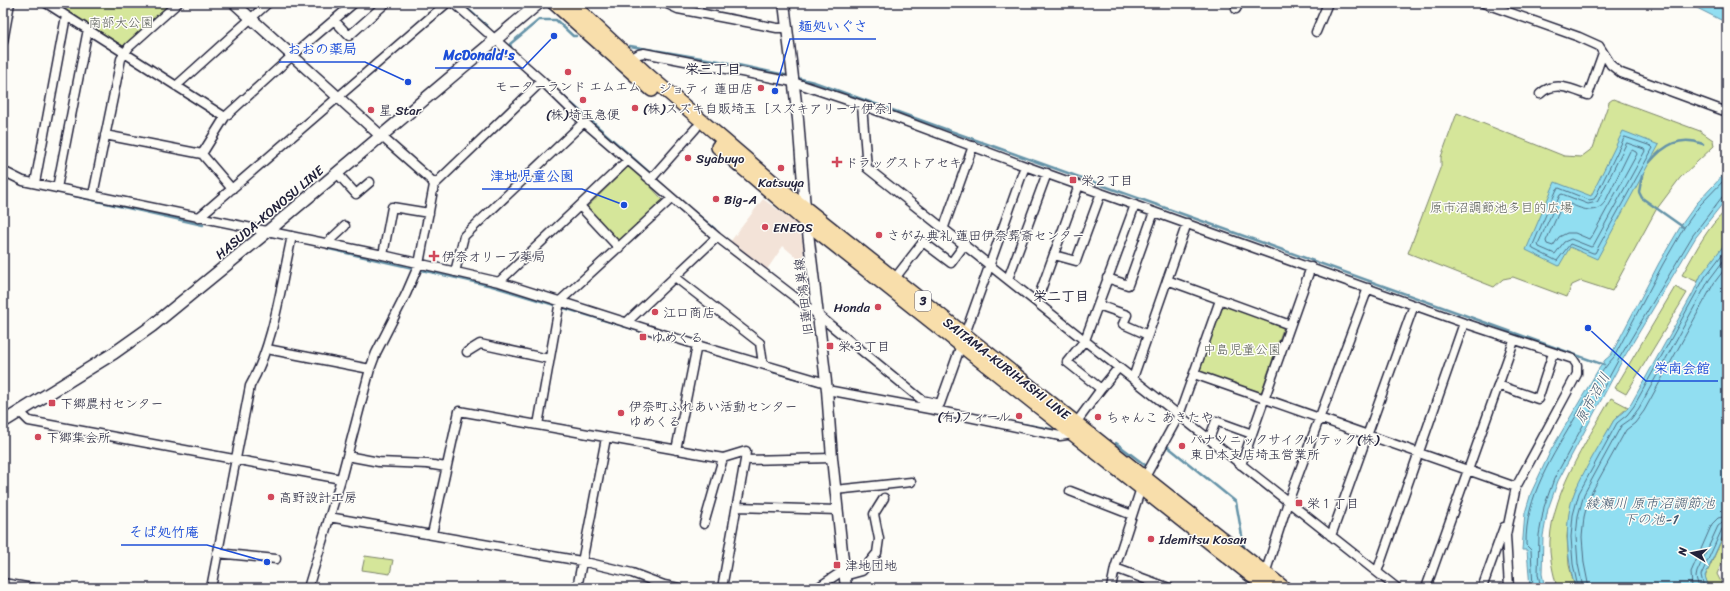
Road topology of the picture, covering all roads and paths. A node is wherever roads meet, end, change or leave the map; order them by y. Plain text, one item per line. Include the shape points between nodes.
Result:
1 (10, 3) edge
2 (46, 3) edge
3 (178, 3) edge
4 (234, 3) edge
5 (268, 3) edge
6 (354, 3) edge
7 (386, 3) edge
8 (447, 3) edge
9 (454, 3) edge
10 (539, 3) edge
11 (554, 3) edge
12 (571, 3) edge
13 (665, 3) edge
14 (784, 3) edge
15 (1328, 3) edge
16 (1483, 3) edge
17 (679, 6) edge
18 (66, 16) junction
19 (251, 18) junction
20 (334, 20) junction
21 (787, 28) junction
22 (88, 29) junction
23 (1316, 32) dead end
24 (495, 40) junction
25 (3, 42) edge
26 (124, 53) junction
27 (1603, 53) junction
28 (293, 55) junction
29 (632, 58) junction
30 (792, 77) junction
31 (542, 81) junction
32 (176, 86) junction
33 (1540, 94) dead end
34 (337, 96) junction
35 (862, 105) junction
36 (1727, 112) edge
37 (225, 117) junction
38 (584, 122) junction
39 (696, 128) junction
40 (105, 135) junction
41 (381, 136) junction
42 (973, 146) junction
43 (202, 154) junction
44 (628, 160) junction
45 (1025, 166) junction
46 (338, 173) junction
47 (3, 174) edge
48 (1047, 174) junction
49 (650, 180) junction
50 (370, 182) dead end
51 (36, 183) junction
52 (434, 185) junction
53 (1079, 185) junction
54 (57, 188) junction
55 (232, 189) junction
56 (1101, 193) junction
57 (93, 196) junction
58 (671, 199) junction
59 (1135, 205) junction
60 (580, 206) junction
61 (805, 208) junction
62 (1154, 212) junction
63 (429, 213) junction
64 (198, 218) junction
65 (807, 223) junction
66 (1187, 223) junction
67 (345, 226) dead end
68 (944, 228) junction
69 (268, 232) junction
70 (292, 236) junction
71 (717, 237) junction
72 (328, 244) junction
73 (965, 244) junction
74 (618, 248) junction
75 (383, 255) junction
76 (1054, 255) junction
77 (419, 264) junction
78 (990, 265) junction
79 (1310, 267) junction
80 (455, 272) junction
81 (675, 277) junction
82 (1107, 278) junction
83 (1008, 279) junction
84 (1167, 280) junction
85 (499, 282) junction
86 (891, 282) junction
87 (1368, 288) junction
88 (1220, 300) junction
89 (560, 301) junction
90 (1037, 301) junction
91 (1098, 305) junction
92 (1414, 305) junction
93 (818, 315) junction
94 (628, 322) junction
95 (1464, 323) junction
96 (1290, 325) junction
97 (1148, 334) junction
98 (1085, 340) junction
99 (964, 341) junction
100 (1514, 341) junction
101 (697, 345) junction
102 (267, 349) junction
103 (467, 352) dead end
104 (1553, 353) junction
105 (549, 359) junction
106 (763, 364) junction
107 (1119, 367) junction
108 (370, 369) junction
109 (1194, 374) junction
110 (1133, 378) junction
111 (1498, 385) junction
112 (826, 386) junction
113 (1101, 389) junction
114 (1264, 399) junction
115 (932, 406) junction
116 (20, 413) junction
117 (1179, 415) junction
118 (1319, 417) junction
119 (3, 422) edge
120 (538, 425) junction
121 (1076, 429) junction
122 (1252, 434) junction
123 (1367, 435) junction
124 (606, 438) junction
125 (1209, 439) junction
126 (676, 450) junction
127 (1419, 453) junction
128 (347, 456) junction
129 (723, 458) junction
130 (832, 458) junction
131 (235, 460) junction
132 (745, 460) junction
133 (1241, 465) junction
134 (446, 467) junction
135 (1468, 470) junction
136 (1147, 475) junction
137 (341, 479) junction
138 (911, 482) dead end
139 (1516, 487) junction
140 (835, 490) junction
141 (1070, 491) dead end
142 (884, 498) dead end
143 (1288, 502) junction
144 (737, 507) junction
145 (837, 510) junction
146 (1510, 510) junction
147 (1132, 515) junction
148 (329, 517) junction
149 (704, 524) dead end
150 (432, 534) junction
151 (1331, 536) junction
152 (217, 552) junction
153 (276, 559) dead end
154 (582, 561) junction
155 (1115, 568) junction
156 (1377, 572) junction
157 (844, 573) junction
158 (3, 583) edge
159 (1263, 583) edge
160 (33, 588) edge
161 (211, 588) edge
162 (308, 588) edge
163 (576, 588) edge
164 (679, 588) edge
165 (722, 588) edge
166 (816, 588) edge
167 (846, 588) edge
168 (1111, 588) edge
169 (1169, 588) edge
170 (1284, 588) edge
171 (1397, 588) edge
172 (1426, 588) edge
173 (1482, 588) edge
174 (1509, 588) edge

1 - 25 street
2 - 18 street
3 - 26 street
4 - 19 street
5 - 19 street
6 - 20 street
7 - 20 street via 349,36
8 - 34 street
9 - 24 street
10 - 24 main road, HASUDA-KONOSU LINE
11 - 39 main road, SAITAMA-KURIHASHI LINE / 3
12 - 29 main road, SAITAMA-KURIHASHI LINE / 3
13 - 17 street
14 - 21 street, 旧蓮田鴻巣線
15 - 23 street
16 - 27 street via 1579,37 1599,46
17 - 21 street
18 - 22 street
18 - 51 street
19 - 28 street
19 - 32 street
20 - 28 street
21 - 30 street, 旧蓮田鴻巣線
22 - 26 street
22 - 54 street
24 - 31 street
24 - 41 main road, HASUDA-KONOSU LINE
26 - 32 street
26 - 40 street
27 - 33 street via 1588,95 1561,86
27 - 36 street via 1610,65 1621,73
28 - 34 street
28 - 37 street
29 - 30 street via 644,53
29 - 61 main road, SAITAMA-KURIHASHI LINE / 3
30 - 35 street
30 - 61 street, 旧蓮田鴻巣線
31 - 38 street
31 - 52 street
32 - 37 street
34 - 41 street
34 - 55 street
35 - 42 street
35 - 68 street via 867,168
37 - 43 street
38 - 44 street
38 - 80 street via 464,236
39 - 49 street
39 - 65 main road, SAITAMA-KURIHASHI LINE / 3
40 - 43 street
40 - 57 street
41 - 46 main road, HASUDA-KONOSU LINE
41 - 52 street
42 - 45 street
42 - 68 street
43 - 55 street
44 - 49 street
44 - 60 street
45 - 48 street
45 - 78 street
46 - 50 street via 356,194
46 - 69 main road, HASUDA-KONOSU LINE
47 - 51 street
48 - 53 street
48 - 83 street
49 - 58 street
51 - 54 street
52 - 63 street
53 - 56 street
53 - 76 street
54 - 57 street
55 - 64 street
56 - 59 street
56 - 76 street via 1076,261
57 - 64 street
58 - 71 street
58 - 74 street
59 - 62 street
59 - 82 street
60 - 74 street
60 - 85 street
61 - 65 street, 旧蓮田鴻巣線
61 - 86 main road, SAITAMA-KURIHASHI LINE / 3
62 - 66 street
62 - 82 street via 1128,285
63 - 75 street via 392,207
63 - 77 street
64 - 69 street
65 - 86 main road, SAITAMA-KURIHASHI LINE / 3
65 - 93 street, 旧蓮田鴻巣線
66 - 79 street
66 - 84 street
67 - 72 street via 329,240
68 - 73 street
69 - 70 street
69 - 116 main road, HASUDA-KONOSU LINE via 152,326
70 - 72 street
70 - 102 street
71 - 81 street
71 - 93 street
72 - 75 street
73 - 78 street
73 - 86 street via 951,263 923,242
74 - 89 street
75 - 77 street
76 - 90 street
77 - 80 street
77 - 108 street
78 - 83 street
78 - 99 street
79 - 87 street
79 - 96 street
80 - 85 street
81 - 94 street
81 - 106 street via 760,343
82 - 91 street
83 - 90 street
84 - 88 street
84 - 97 street
85 - 89 street
86 - 99 main road, SAITAMA-KURIHASHI LINE / 3
87 - 92 street
87 - 118 street
88 - 96 street
88 - 109 street
89 - 94 street
89 - 105 street
90 - 98 street
91 - 97 street via 1127,314 1123,324
91 - 98 street
92 - 95 street
92 - 123 street
93 - 112 street, 旧蓮田鴻巣線
93 - 115 street
94 - 101 street
95 - 100 street
95 - 127 street
96 - 114 street
97 - 110 street
98 - 107 street
98 - 113 street via 1067,362
99 - 115 street via 940,404
99 - 121 main road, SAITAMA-KURIHASHI LINE / 3
100 - 104 street
100 - 111 street
101 - 106 street
101 - 126 street
102 - 108 street
102 - 131 street via 250,386
103 - 105 street via 480,344
104 - 111 street via 1538,399
104 - 139 street via 1573,359 1577,365 1577,374
105 - 120 street
106 - 112 street
107 - 110 street
107 - 113 street
108 - 128 street
109 - 114 street
109 - 117 street
110 - 117 street
111 - 135 street
112 - 115 street
112 - 130 street, 旧蓮田鴻巣線
113 - 121 street
114 - 118 street
114 - 122 street
115 - 121 street via 1060,436
116 - 119 main road, HASUDA-KONOSU LINE
116 - 131 street via 29,421
117 - 125 street
117 - 136 street
118 - 123 street
118 - 143 street
120 - 124 street
120 - 134 street via 459,411
121 - 136 main road, SAITAMA-KURIHASHI LINE / 3
122 - 125 street via 1216,421
122 - 133 street
123 - 127 street
123 - 151 street
124 - 126 street
124 - 154 street
125 - 133 street
126 - 129 street
127 - 135 street
127 - 156 street
128 - 134 street via 379,462
128 - 137 street
129 - 132 street via 746,451
129 - 149 street
130 - 132 street
130 - 140 street, 旧蓮田鴻巣線
131 - 137 street
131 - 152 street
132 - 144 street
133 - 143 street
134 - 150 street
135 - 139 street
135 - 172 street
136 - 147 street
136 - 159 main road, SAITAMA-KURIHASHI LINE / 3
137 - 148 street
138 - 140 street
139 - 146 street
140 - 145 street, 旧蓮田鴻巣線
141 - 147 street
142 - 157 street via 874,514 879,539 878,554 862,571
143 - 151 street
143 - 159 street
144 - 145 street
144 - 165 street
145 - 157 street, 旧蓮田鴻巣線
146 - 173 street
146 - 174 street via 1506,535
147 - 155 street
148 - 150 street
148 - 162 street
150 - 154 street
151 - 156 street
152 - 153 street
152 - 161 street
154 - 163 street
154 - 164 street
155 - 168 street
155 - 169 street
156 - 171 street
157 - 166 street
157 - 167 street, 旧蓮田鴻巣線
158 - 160 street
159 - 170 main road, SAITAMA-KURIHASHI LINE / 3

